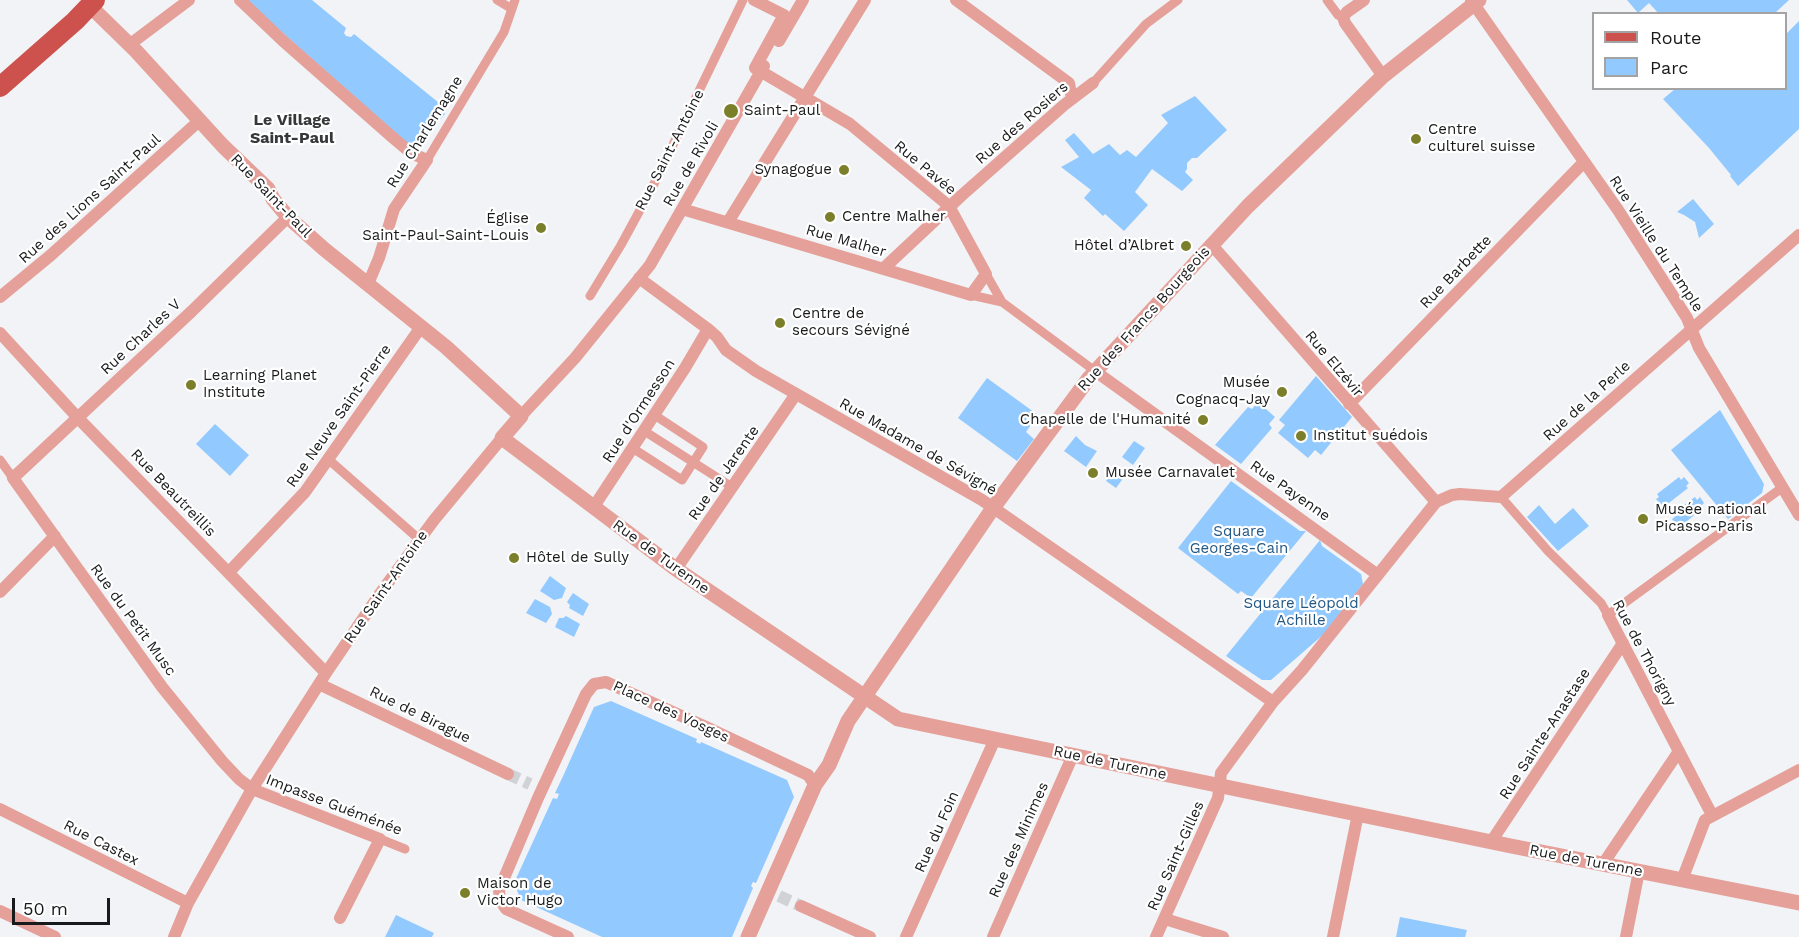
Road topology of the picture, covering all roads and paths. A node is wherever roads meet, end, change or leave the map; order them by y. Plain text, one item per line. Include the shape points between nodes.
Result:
1 (189, 0) edge
2 (240, 0) edge
3 (496, 0) edge
4 (743, 0) edge
5 (754, 0) edge
6 (803, 0) edge
7 (865, 0) edge
8 (956, 0) edge
9 (1178, 0) edge
10 (1328, 0) edge
11 (1364, 0) edge
12 (1475, 1) edge
13 (92, 3) edge
14 (514, 5) edge
15 (1343, 17) junction
16 (129, 45) junction
17 (28, 63) junction
18 (758, 70) junction
19 (1383, 76) junction
20 (0, 80) edge
21 (1093, 83) joint
22 (0, 87) edge
23 (805, 96) junction
24 (1072, 99) junction
25 (199, 122) junction
26 (427, 160) junction
27 (1584, 162) junction
28 (949, 206) junction
29 (682, 209) junction
30 (288, 217) junction
31 (728, 222) junction
32 (1799, 235) edge
33 (1211, 244) junction
34 (884, 268) junction
35 (986, 274) junction
36 (639, 278) junction
37 (368, 284) junction
38 (971, 295) junction
39 (590, 296) dead end
40 (0, 297) edge
41 (1002, 302) junction
42 (421, 327) junction
43 (1692, 328) junction
44 (708, 329) junction
45 (0, 333) edge
46 (1095, 371) junction
47 (796, 394) junction
48 (1349, 404) junction
49 (521, 416) junction
50 (78, 418) junction
51 (659, 418) dead end
52 (649, 434) dead end
53 (502, 438) junction
54 (638, 451) dead end
55 (328, 459) junction
56 (0, 460) edge
57 (697, 465) junction
58 (13, 478) junction
59 (732, 487) junction
60 (1783, 487) junction
61 (1795, 496) edge
62 (1501, 497) junction
63 (1436, 502) junction
64 (594, 508) junction
65 (993, 508) junction
66 (1799, 515) edge
67 (54, 536) junction
68 (420, 540) junction
69 (676, 569) junction
70 (229, 572) junction
71 (1378, 575) junction
72 (0, 592) edge
73 (1608, 615) junction
74 (1623, 642) junction
75 (322, 678) junction
76 (865, 696) junction
77 (1273, 702) junction
78 (995, 739) junction
79 (1679, 751) junction
80 (1073, 755) junction
81 (1799, 770) edge
82 (508, 774) tunnel mouth
83 (815, 785) junction
84 (1220, 786) junction
85 (252, 789) junction
86 (0, 809) edge
87 (1358, 814) junction
88 (1712, 815) junction
89 (380, 839) junction
90 (1491, 842) junction
91 (405, 849) dead end
92 (1603, 864) junction
93 (1639, 871) junction
94 (1682, 880) junction
95 (188, 903) junction
96 (1799, 903) edge
97 (801, 906) tunnel mouth
98 (0, 911) edge
99 (340, 918) dead end
100 (1165, 919) junction
101 (178, 934) edge
102 (55, 937) edge
103 (568, 937) edge
104 (748, 937) edge
105 (870, 937) edge
106 (906, 937) edge
107 (993, 937) edge
108 (1156, 937) edge
109 (1223, 937) edge
110 (1333, 937) edge
111 (1626, 937) edge

1 - 16 street
2 - 26 street via 391,136 411,153
3 - 14 street
4 - 39 street, Rue Saint-Antoine via 652,188
5 - 18 street, Rue de Rivoli via 784,15
6 - 18 street, Rue de Rivoli
7 - 23 street
8 - 24 street via 1069,83
9 - 21 street, Rue des Rosiers via 1146,24
10 - 15 street
11 - 15 street
12 - 19 street, Rue des Francs Bourgeois
12 - 27 street, Rue Vieille du Temple
13 - 16 street, Rue Saint-Paul
13 - 17 main road
14 - 26 street, Rue Charlemagne via 504,32
15 - 19 street
16 - 25 street, Rue Saint-Paul
17 - 20 main road
17 - 22 main road
18 - 23 street, Rue Pavée
18 - 29 street, Rue de Rivoli
19 - 33 street, Rue des Francs Bourgeois
21 - 24 street, Rue des Rosiers
23 - 28 street, Rue Pavée via 850,124
23 - 31 street
24 - 28 street, Rue des Rosiers
25 - 30 street, Rue Saint-Paul via 268,189
25 - 40 street, Rue des Lions Saint-Paul
26 - 37 street, Rue Charlemagne via 394,209
27 - 43 street, Rue Vieille du Temple
27 - 48 street, Rue Barbette
28 - 34 street, Rue des Rosiers
28 - 35 street, Rue Pavée
29 - 31 street, Rue Malher
29 - 36 street, Rue de Rivoli
30 - 37 street, Rue Saint-Paul
30 - 50 street, Rue Charles V
31 - 34 street, Rue Malher
32 - 43 street, Rue de la Perle
33 - 46 street, Rue des Francs Bourgeois
33 - 48 street, Rue Elzévir
34 - 38 street, Rue Malher
35 - 38 street
35 - 41 street, Rue Pavée
36 - 44 street, Rue Madame de Sévigné
36 - 49 street, Rue Saint-Antoine via 575,358
37 - 42 street, Rue Saint-Paul
38 - 41 street, Rue Malher
41 - 46 street, Rue Pavée
42 - 49 street, Rue Saint-Paul
42 - 55 street, Rue Neuve Saint-Pierre
43 - 60 street, Rue Vieille du Temple
43 - 62 street, Rue de la Perle
44 - 47 street, Rue Madame de Sévigné via 731,354
44 - 64 street, Rue d'Ormesson
45 - 50 street, Rue Beautreillis
46 - 65 street, Rue des Francs Bourgeois
46 - 71 street, Rue Payenne
47 - 59 street, Rue de Jarente
47 - 65 street, Rue Madame de Sévigné
48 - 63 street, Rue Elzévir
49 - 53 street, Rue Saint-Antoine
50 - 58 street, Rue Charles V
50 - 70 street, Rue Beautreillis
51 - 57 street via 703,447
52 - 57 street
53 - 64 street, Rue de Turenne
53 - 68 street, Rue Saint-Antoine
54 - 57 street via 682,480
55 - 68 street
55 - 70 street, Rue Neuve Saint-Pierre via 297,501
56 - 58 street, Rue du Petit Musc
57 - 59 street
58 - 67 street, Rue du Petit Musc
59 - 69 street, Rue de Jarente
60 - 61 street, Rue Vieille du Temple
60 - 73 street
61 - 66 street, Rue Vieille du Temple
62 - 63 street via 1460,494
62 - 73 street, Rue de Thorigny
63 - 71 street, Rue Saint-Gilles
64 - 69 street, Rue de Turenne
65 - 76 street, Rue des Francs Bourgeois
65 - 77 street, Rue Madame de Sévigné
67 - 72 street
67 - 85 street, Rue du Petit Musc via 162,687 222,761
68 - 75 street, Rue Saint-Antoine
69 - 76 street, Rue de Turenne
70 - 75 street, Rue Beautreillis
71 - 77 street, Rue Saint-Gilles
73 - 74 street, Rue de Thorigny
74 - 79 street, Rue de Thorigny
74 - 90 street, Rue Sainte-Anastase
75 - 82 street, Rue de Birague
75 - 85 street, Rue Saint-Antoine
76 - 78 street, Rue de Turenne via 898,719
76 - 83 street, Rue des Francs Bourgeois
77 - 84 street, Rue Saint-Gilles via 1221,772
78 - 80 street, Rue de Turenne
78 - 106 street, Rue du Foin
79 - 88 street, Rue de Thorigny
79 - 92 street
80 - 84 street, Rue de Turenne
80 - 107 street, Rue des Minimes
81 - 88 street
83 - 103 street, Place des Vosges via 808,775 602,682 594,684 536,787 500,884 500,900 506,909
83 - 104 street via 774,894
84 - 87 street, Rue de Turenne
84 - 100 street, Rue Saint-Gilles
85 - 89 street, Impasse Guéménée
85 - 95 street, Rue Saint-Antoine
86 - 95 street, Rue Castex
87 - 90 street, Rue de Turenne
87 - 110 street
88 - 94 street via 1705,820
89 - 91 street, Impasse Guéménée
89 - 99 street
90 - 92 street, Rue de Turenne
92 - 93 street, Rue de Turenne
93 - 94 street, Rue de Turenne
93 - 111 street
94 - 96 street, Rue de Turenne
95 - 101 street, Rue Saint-Antoine
97 - 105 street
98 - 102 street
100 - 108 street, Rue Saint-Gilles
100 - 109 street

